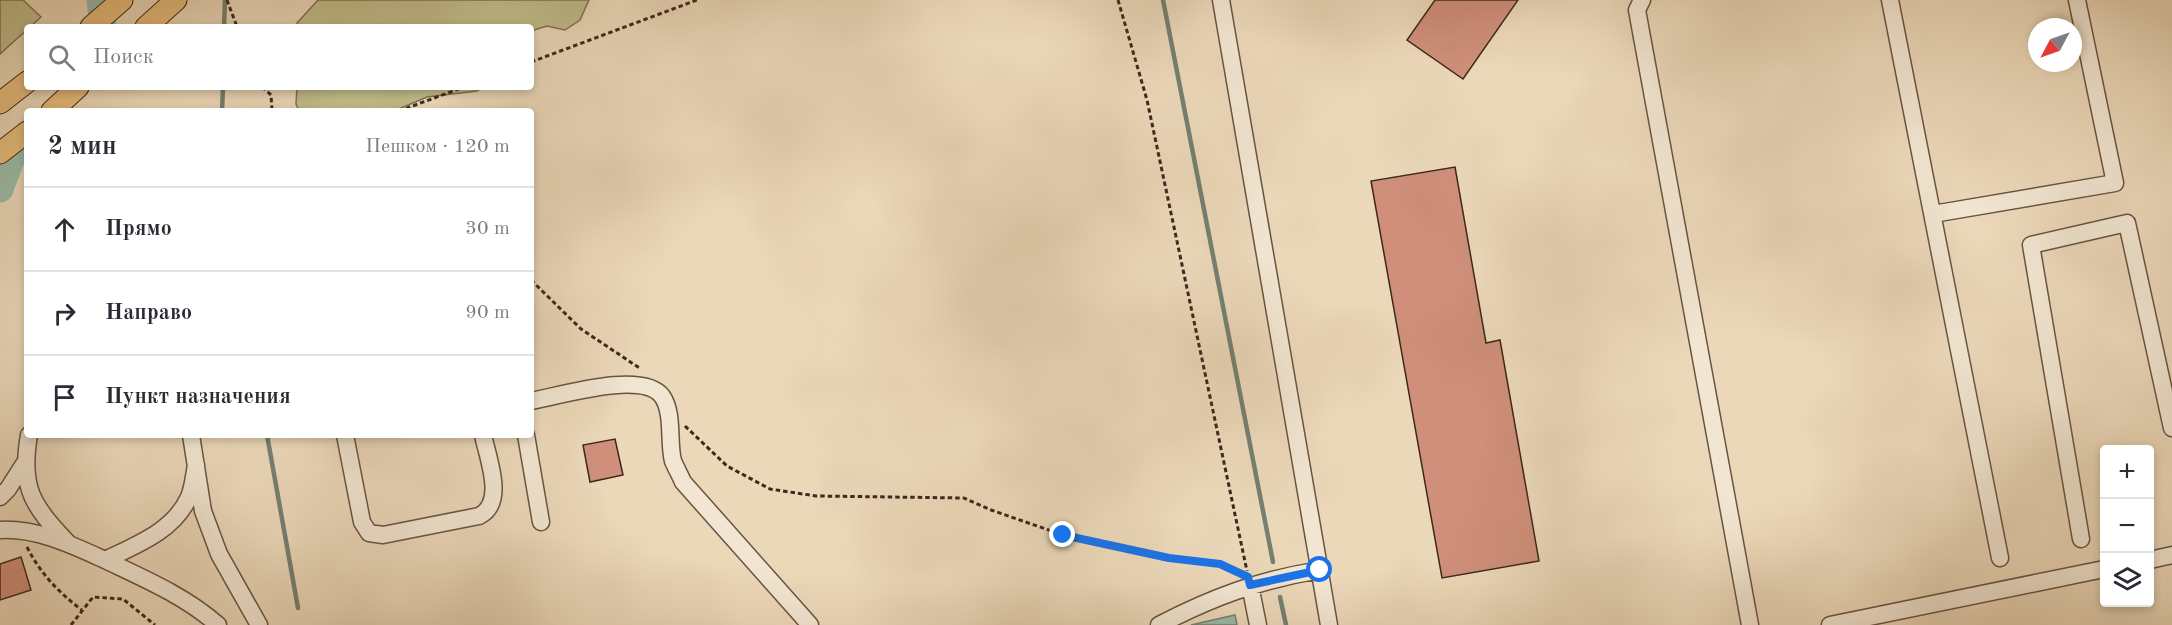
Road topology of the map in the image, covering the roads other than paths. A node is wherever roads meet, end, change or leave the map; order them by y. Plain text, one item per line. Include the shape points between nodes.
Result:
1 (122, 0) edge
2 (176, 0) edge
3 (1221, 0) edge
4 (1642, 0) edge
5 (1890, 0) edge
6 (2077, 0) edge
7 (94, 24) edge
8 (149, 24) edge
9 (24, 84) edge
10 (75, 90) edge
11 (0, 103) edge
12 (55, 108) edge
13 (24, 134) edge
14 (0, 153) edge
15 (1933, 214) junction
16 (534, 400) edge
17 (2172, 428) edge
18 (28, 438) edge
19 (192, 438) edge
20 (346, 438) edge
21 (484, 438) edge
22 (527, 438) edge
23 (24, 464) junction
24 (196, 465) junction
25 (0, 496) edge
26 (541, 522) dead end
27 (0, 530) edge
28 (2081, 539) dead end
29 (68, 543) junction
30 (2172, 555) edge
31 (2000, 558) dead end
32 (2154, 559) edge
33 (105, 560) junction
34 (1320, 570) junction
35 (2100, 570) edge
36 (1249, 581) junction
37 (218, 625) edge
38 (259, 625) edge
39 (810, 625) edge
40 (1159, 625) edge
41 (1258, 625) edge
42 (1329, 625) edge
43 (1750, 625) edge
44 (1830, 625) edge

1 - 7 main road
2 - 8 main road
3 - 34 street
4 - 43 street via 1637,10
5 - 15 street
6 - 15 street via 2115,183
9 - 11 main road
10 - 12 main road
13 - 14 main road
15 - 31 street
16 - 39 street via 630,383 662,396 674,460 683,482
17 - 28 street via 2127,223 2031,245
18 - 23 street
19 - 24 street
20 - 21 street via 363,522 369,532 383,535 489,511 494,500
22 - 26 street
23 - 25 street
23 - 29 street via 30,494 47,521
24 - 33 street via 189,498 170,525
24 - 38 street via 203,511 219,554
27 - 29 street via 20,529
29 - 33 street
30 - 32 street
33 - 37 street via 161,586
34 - 36 street
34 - 42 street
35 - 44 street
36 - 40 street
36 - 41 street

